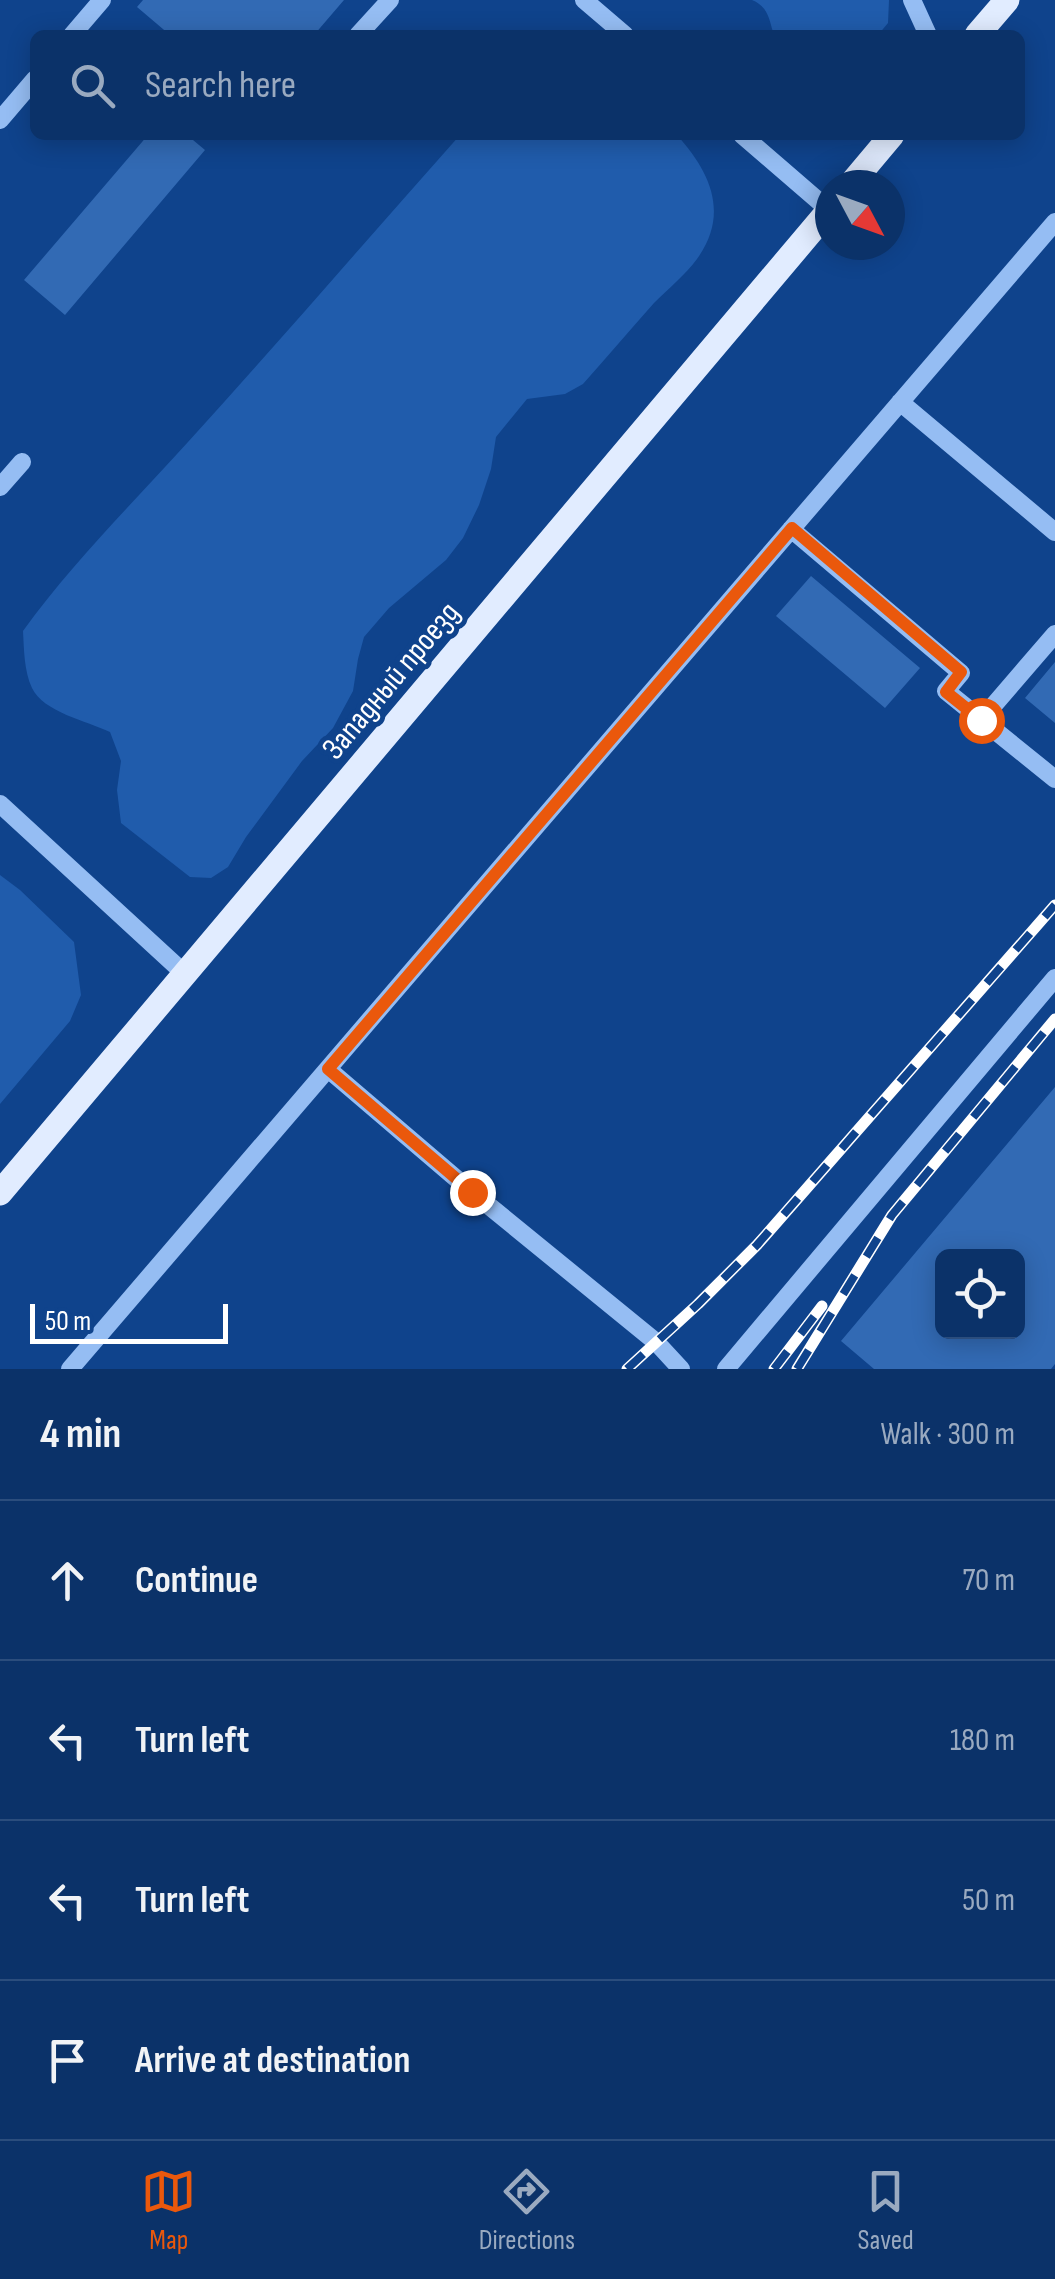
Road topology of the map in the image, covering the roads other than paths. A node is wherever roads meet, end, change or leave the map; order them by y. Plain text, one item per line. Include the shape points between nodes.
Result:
1 (102, 0) edge
2 (390, 0) edge
3 (584, 0) edge
4 (912, 0) edge
5 (1007, 0) edge
6 (76, 30) edge
7 (363, 30) edge
8 (619, 30) edge
9 (926, 30) edge
10 (981, 30) edge
11 (30, 84) edge
12 (0, 120) edge
13 (748, 140) edge
14 (888, 140) edge
15 (863, 170) edge
16 (815, 196) edge
17 (815, 227) edge
18 (1051, 234) edge
19 (900, 402) junction
20 (22, 462) dead end
21 (0, 487) edge
22 (792, 528) junction
23 (1055, 532) edge
24 (1055, 634) edge
25 (981, 720) junction
26 (1055, 779) edge
27 (0, 804) edge
28 (185, 974) junction
29 (1055, 978) edge
30 (328, 1069) junction
31 (2, 1188) edge
32 (70, 1369) edge
33 (681, 1369) edge
34 (726, 1369) edge

1 - 6 lane
2 - 7 lane
3 - 8 lane
4 - 9 lane
5 - 10 main road
11 - 12 lane
13 - 16 lane
14 - 15 main road
17 - 28 main road, Западный проезд
18 - 19 lane
19 - 22 lane
19 - 23 lane
20 - 21 lane
22 - 25 lane via 961,672 946,692
22 - 30 lane
24 - 25 lane
25 - 26 lane
27 - 28 lane
28 - 31 main road, Западный проезд
29 - 34 lane
30 - 32 lane
30 - 33 lane

